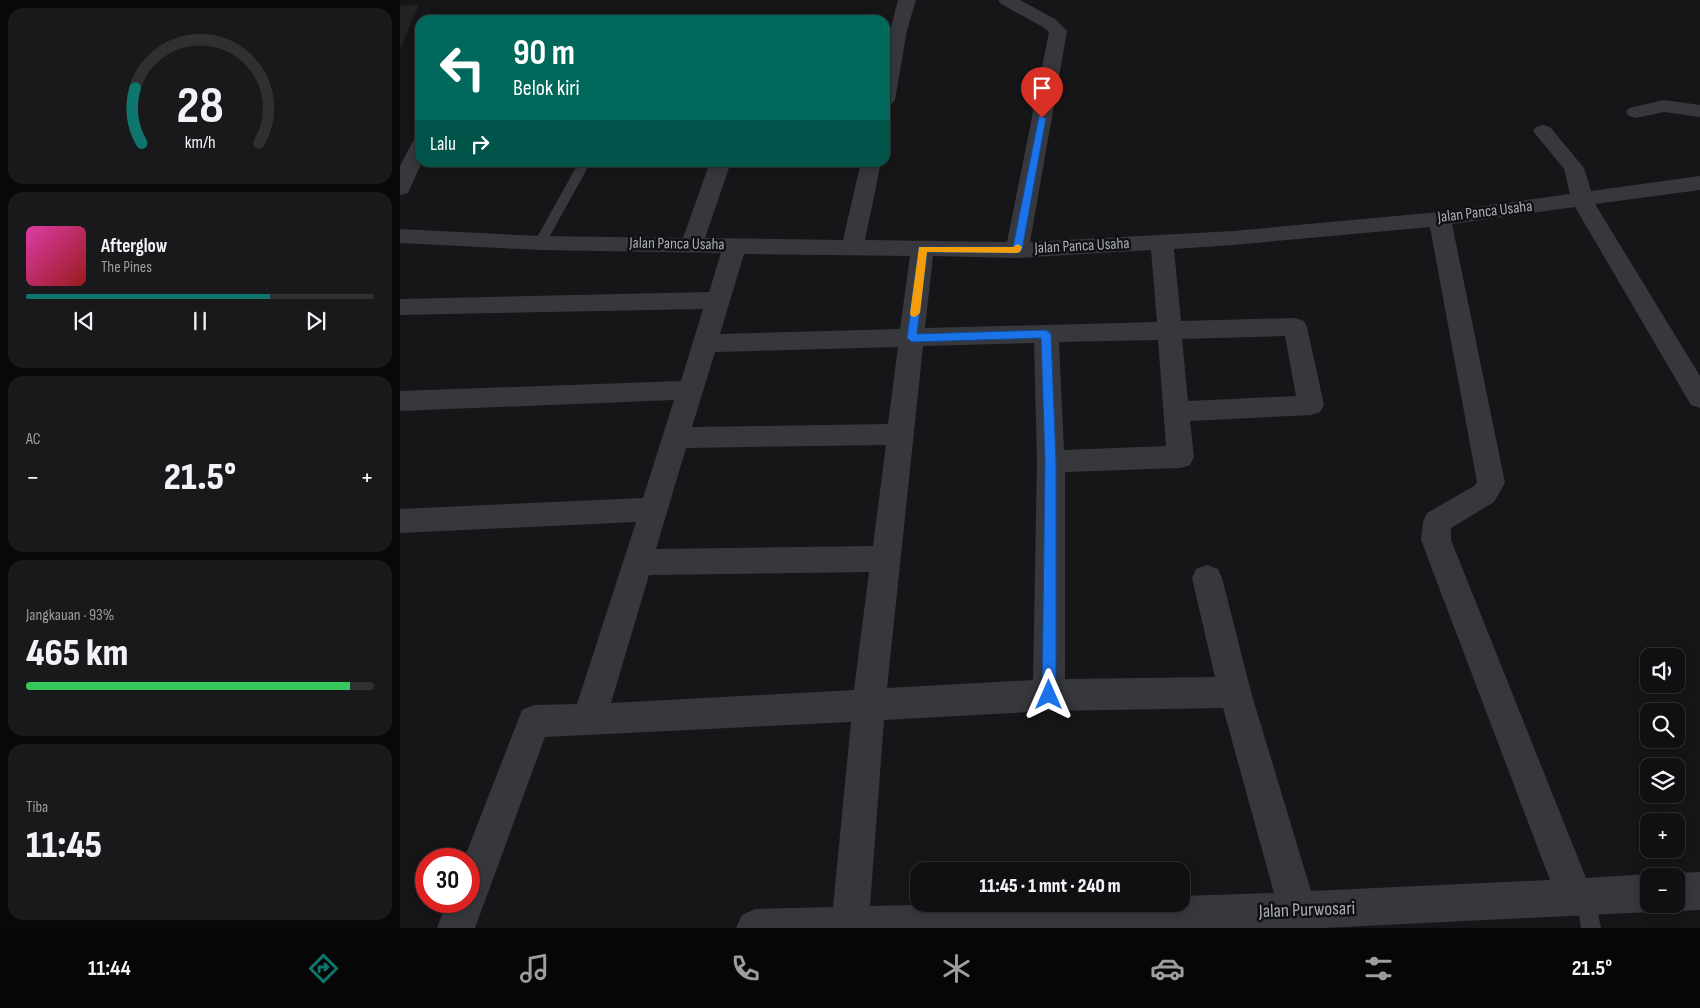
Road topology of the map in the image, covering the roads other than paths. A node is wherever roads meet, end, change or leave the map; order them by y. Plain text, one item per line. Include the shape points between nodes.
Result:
1 (907, 0) edge
2 (1007, 0) edge
3 (890, 73) edge
4 (1700, 111) edge
5 (1636, 112) dead end
6 (1543, 131) dead end
7 (415, 156) edge
8 (719, 167) edge
9 (870, 167) edge
10 (581, 169) dead end
11 (1700, 182) edge
12 (400, 188) edge
13 (1582, 200) junction
14 (1440, 219) junction
15 (400, 236) edge
16 (1162, 242) junction
17 (540, 243) junction
18 (692, 244) junction
19 (735, 245) junction
20 (852, 248) junction
21 (922, 249) junction
22 (1017, 250) junction
23 (718, 300) junction
24 (400, 307) edge
25 (1170, 330) junction
26 (1046, 334) junction
27 (912, 338) junction
28 (705, 343) junction
29 (690, 390) junction
30 (1700, 398) edge
31 (400, 400) edge
32 (1176, 412) junction
33 (900, 434) junction
34 (676, 438) junction
35 (1051, 461) junction
36 (654, 509) junction
37 (400, 521) edge
38 (886, 558) junction
39 (637, 562) junction
40 (1207, 578) dead end
41 (1235, 692) junction
42 (1049, 695) junction
43 (869, 704) junction
44 (589, 720) junction
45 (480, 865) edge
46 (1700, 890) edge
47 (1685, 891) edge
48 (1640, 895) edge
49 (1584, 907) edge
50 (1298, 910) junction
51 (462, 913) edge
52 (850, 926) junction
53 (456, 928) edge
54 (755, 928) edge

1 - 3 street
2 - 22 street via 1049,23 1058,32
4 - 5 street via 1664,106
6 - 13 street via 1574,168
7 - 12 street
8 - 18 street
9 - 20 street
10 - 17 lane
11 - 13 street, Jalan Panca Usaha
13 - 14 street, Jalan Panca Usaha
13 - 30 street
14 - 16 street, Jalan Panca Usaha
14 - 49 street via 1491,482 1484,494 1437,522 1436,540
15 - 17 street, Jalan Panca Usaha
16 - 22 street, Jalan Panca Usaha
16 - 25 street
17 - 18 street, Jalan Panca Usaha
18 - 19 street, Jalan Panca Usaha
19 - 20 street, Jalan Panca Usaha
19 - 23 street
20 - 21 street, Jalan Panca Usaha
21 - 22 street, Jalan Panca Usaha
21 - 27 street
23 - 24 street
23 - 28 street
25 - 26 street
25 - 32 street
25 - 32 street via 1295,328 1311,405
26 - 27 street
26 - 35 street
27 - 28 street
27 - 33 street
28 - 29 street
29 - 31 street
29 - 34 street
32 - 35 street via 1180,457
33 - 34 street
33 - 38 street
34 - 36 street
35 - 42 street
36 - 37 street
36 - 39 street
38 - 39 street
38 - 43 street
39 - 44 street
40 - 41 street
41 - 42 street
41 - 50 street
42 - 43 street
43 - 44 street
43 - 52 street
44 - 45 street via 534,721
46 - 47 street
48 - 49 street, Jalan Purwosari
49 - 50 street, Jalan Purwosari
50 - 52 street, Jalan Purwosari
51 - 53 street
52 - 54 street, Jalan Purwosari

